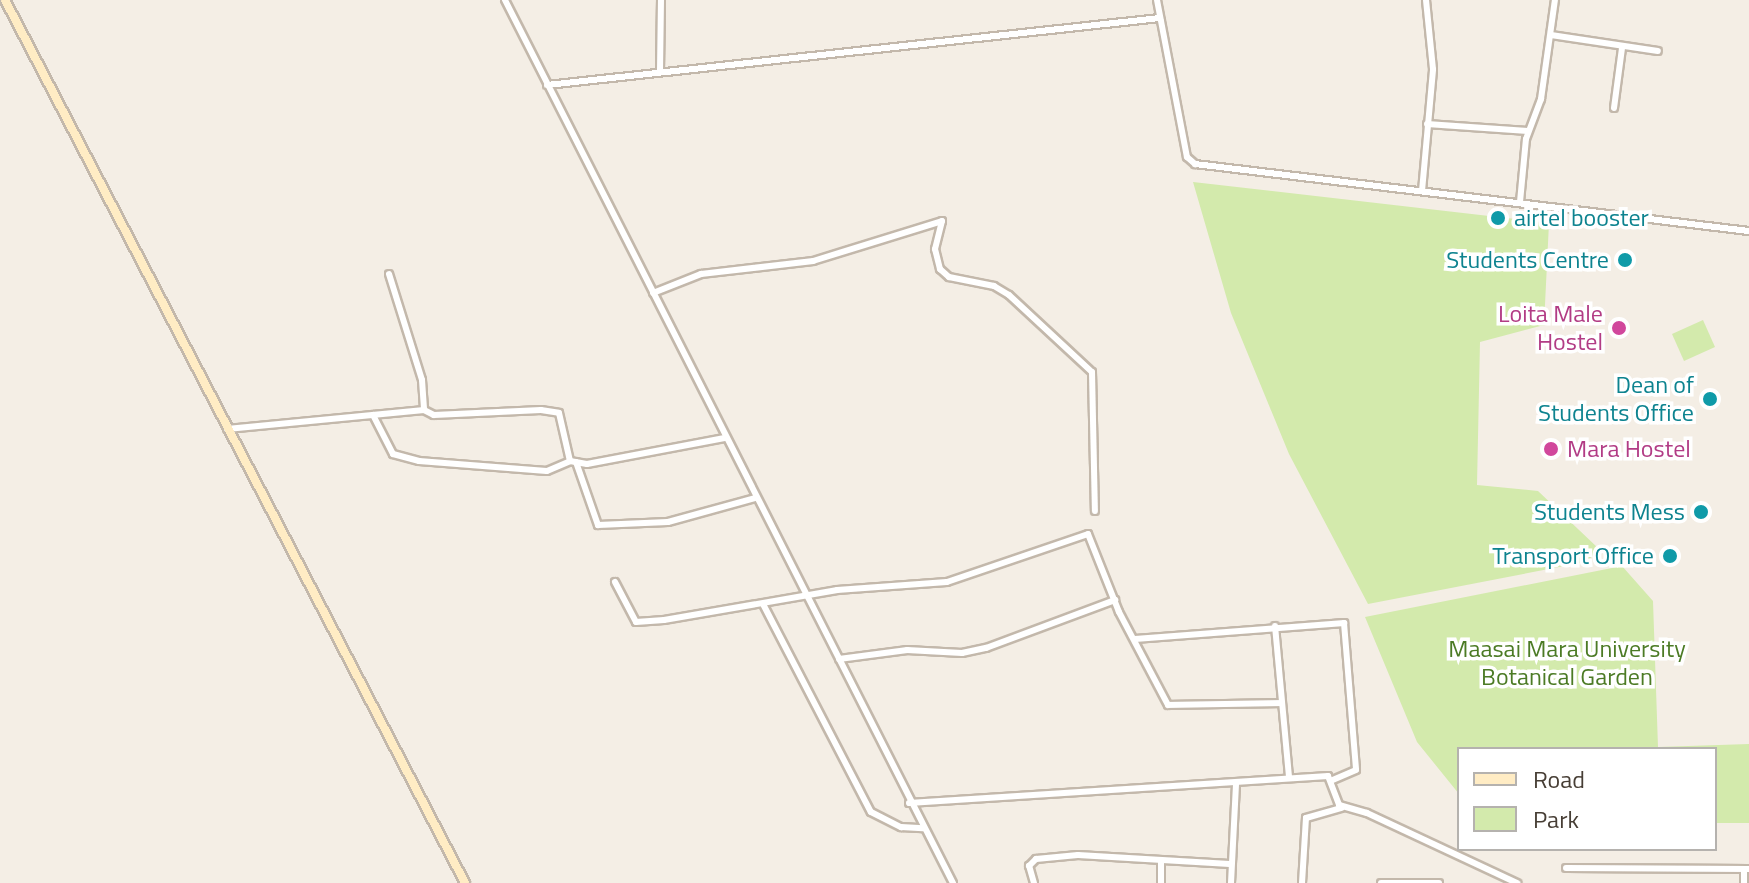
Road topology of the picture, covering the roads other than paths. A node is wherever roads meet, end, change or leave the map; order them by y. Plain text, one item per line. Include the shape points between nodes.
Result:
1 (5, 0) edge
2 (505, 0) edge
3 (661, 0) edge
4 (1157, 0) edge
5 (1426, 0) edge
6 (1555, 0) edge
7 (1160, 18) junction
8 (1551, 35) junction
9 (1622, 48) junction
10 (1658, 51) dead end
11 (660, 71) junction
12 (547, 85) junction
13 (1614, 108) dead end
14 (1427, 124) junction
15 (1528, 131) junction
16 (1422, 191) junction
17 (1520, 202) junction
18 (1749, 231) edge
19 (389, 274) dead end
20 (653, 293) junction
21 (424, 410) junction
22 (373, 415) junction
23 (227, 429) junction
24 (725, 438) junction
25 (573, 461) junction
26 (755, 498) junction
27 (1095, 511) dead end
28 (615, 582) dead end
29 (804, 595) junction
30 (1115, 600) junction
31 (763, 604) junction
32 (1275, 626) junction
33 (1135, 639) junction
34 (839, 659) junction
35 (1281, 703) junction
36 (1289, 777) junction
37 (1332, 780) junction
38 (1236, 784) junction
39 (909, 803) junction
40 (1343, 808) junction
41 (923, 828) junction
42 (1161, 862) junction
43 (1230, 864) junction
44 (1566, 868) dead end
45 (1746, 869) edge
46 (465, 883) edge
47 (953, 883) edge
48 (1034, 883) edge
49 (1161, 883) edge
50 (1231, 883) edge
51 (1302, 883) edge
52 (1381, 883) edge
53 (1439, 883) edge
54 (1517, 883) edge
55 (1744, 883) edge

1 - 23 street
2 - 12 street
3 - 11 street
4 - 7 street
5 - 14 street via 1425,21 1434,49
6 - 8 street
7 - 11 street
7 - 16 street via 1187,159
8 - 9 street
8 - 15 street via 1541,99
9 - 10 street
9 - 13 street
11 - 12 street
12 - 20 street
14 - 15 street
14 - 16 street
15 - 17 street
16 - 17 street
17 - 18 street
19 - 21 street via 422,380
20 - 24 street
20 - 27 street via 701,274 813,261 942,221 935,249 940,269 949,277 994,286 1009,295 1092,372
21 - 22 street
21 - 25 street via 434,415 559,413
22 - 23 street
22 - 25 street via 393,454 419,461 547,471
23 - 46 street
24 - 25 street via 622,459
24 - 26 street
25 - 26 street via 598,525 668,522
26 - 29 street
28 - 31 street via 636,622
29 - 30 street via 947,582 1088,534
29 - 31 street
29 - 34 street
30 - 33 street
30 - 34 street via 986,648
31 - 41 street via 871,812 901,827
32 - 33 street
32 - 35 street
32 - 37 street via 1344,623 1356,770
33 - 35 street via 1168,705
34 - 39 street
35 - 36 street
36 - 37 street
36 - 38 street
37 - 40 street
38 - 39 street
38 - 43 street
39 - 41 street
40 - 51 street via 1306,818
40 - 54 street via 1367,813
41 - 47 street
42 - 43 street
42 - 48 street via 1078,855 1036,859 1029,866
42 - 49 street
43 - 50 street
44 - 45 street
45 - 55 street
52 - 53 street

